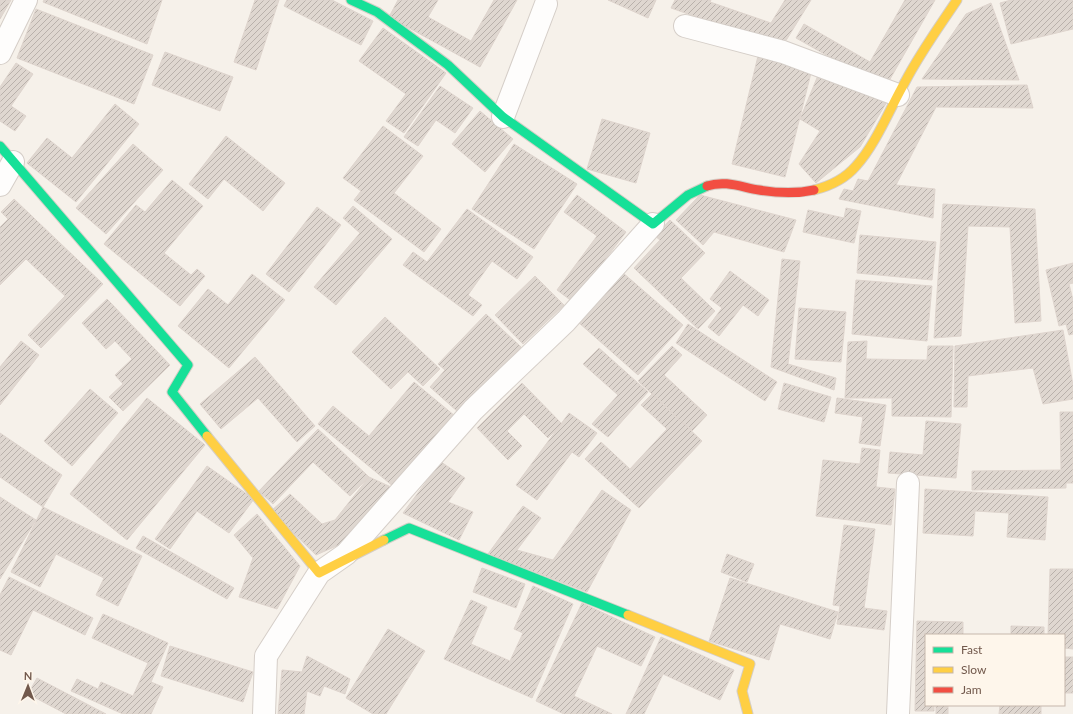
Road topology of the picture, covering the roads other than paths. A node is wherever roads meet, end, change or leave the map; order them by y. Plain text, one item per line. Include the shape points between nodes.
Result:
1 (26, 0) edge
2 (351, 0) edge
3 (957, 0) edge
4 (546, 4) dead end
5 (380, 6) edge
6 (685, 26) dead end
7 (0, 53) edge
8 (898, 96) junction
9 (503, 117) junction
10 (7, 154) edge
11 (0, 185) edge
12 (653, 224) junction
13 (908, 483) dead end
14 (319, 573) junction
15 (264, 714) edge
16 (748, 714) edge
17 (898, 714) edge

1 - 7 street
2 - 5 street
3 - 8 street via 926,43
4 - 9 street
5 - 9 street
6 - 8 street via 783,52
8 - 12 street via 856,166 844,178 831,185 816,190 770,192 715,183 698,188
9 - 12 street
10 - 11 street
10 - 14 street via 188,365 172,392
12 - 14 street via 566,321 473,410 346,554
13 - 17 street
14 - 15 street via 266,656
14 - 16 street via 409,528 750,664 742,691

